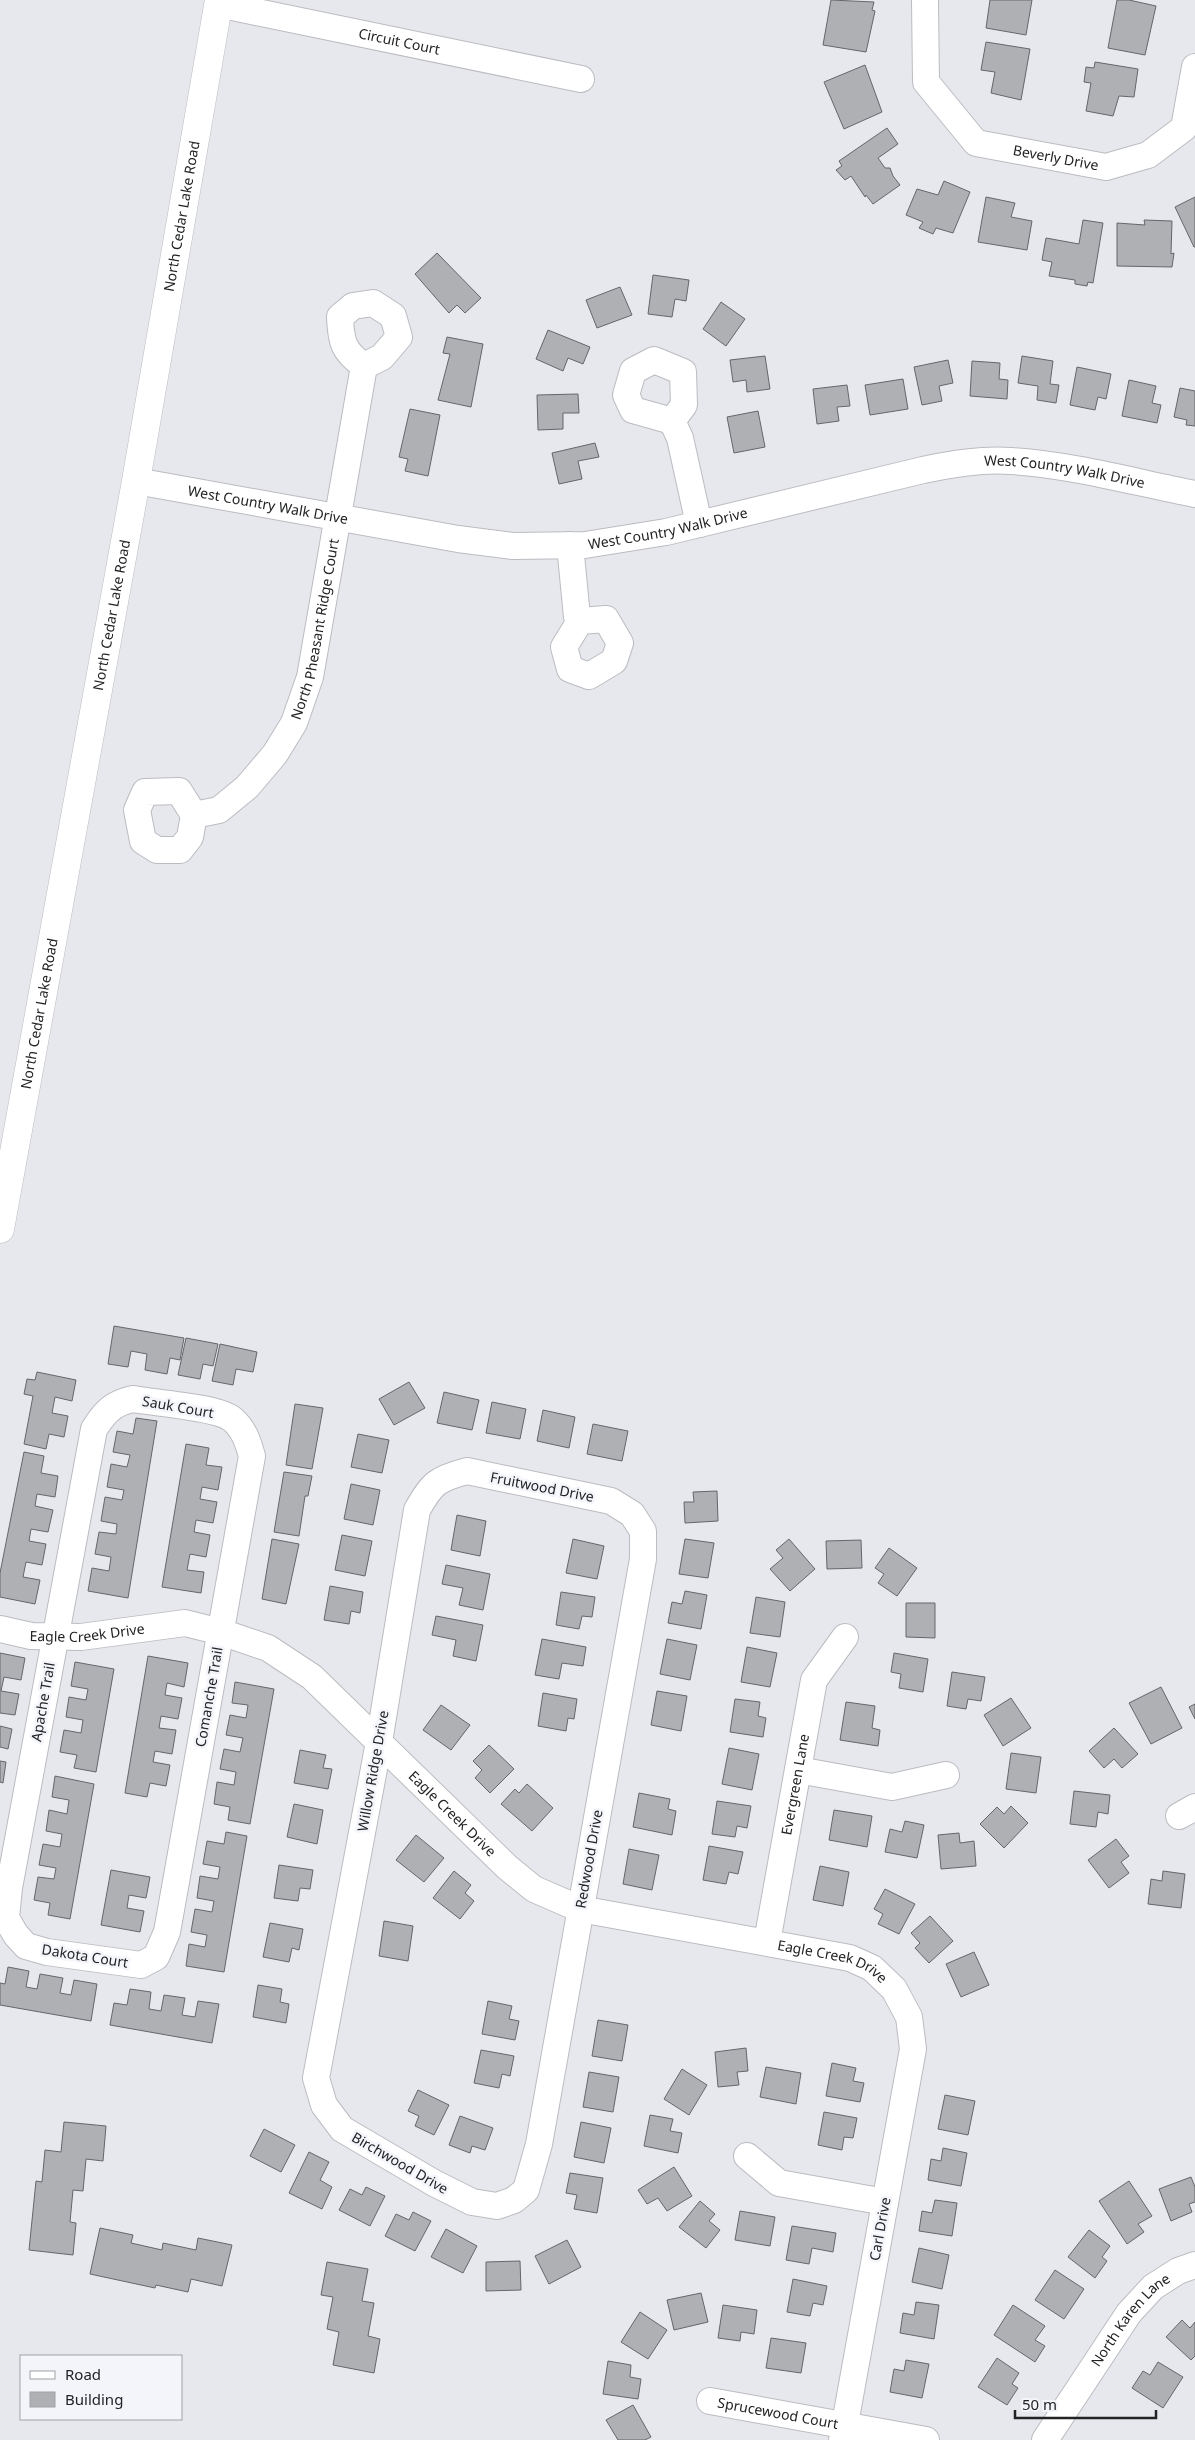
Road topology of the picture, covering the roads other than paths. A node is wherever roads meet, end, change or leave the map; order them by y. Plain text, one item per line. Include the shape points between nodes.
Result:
1 (925, 0) edge
2 (218, 2) edge
3 (1195, 67) edge
4 (581, 79) dead end
5 (364, 366) dead end
6 (672, 421) dead end
7 (136, 480) junction
8 (1195, 494) edge
9 (339, 518) junction
10 (699, 524) junction
11 (570, 545) junction
12 (580, 621) dead end
13 (194, 815) dead end
14 (0, 1229) edge
15 (104, 1412) joint
16 (246, 1435) joint
17 (449, 1476) joint
18 (632, 1514) joint
19 (0, 1630) edge
20 (221, 1632) junction
21 (56, 1636) junction
22 (845, 1637) dead end
23 (379, 1742) junction
24 (798, 1770) junction
25 (946, 1775) dead end
26 (580, 1909) junction
27 (16, 1935) joint
28 (767, 1942) junction
29 (156, 1956) joint
30 (909, 2017) joint
31 (316, 2078) joint
32 (747, 2156) dead end
33 (514, 2200) joint
34 (885, 2202) junction
35 (1195, 2265) edge
36 (710, 2401) dead end
37 (843, 2432) edge
38 (926, 2440) edge
39 (1045, 2440) edge

1 - 3 street, Beverly Drive via 926,82 976,143 1106,167 1148,155 1184,128
2 - 4 street, Circuit Court
2 - 7 main road, North Cedar Lake Road
5 - 9 street, North Pheasant Ridge Court
6 - 10 street via 680,438
7 - 9 street, West Country Walk Drive
7 - 14 main road, North Cedar Lake Road
8 - 10 street, West Country Walk Drive via 1057,466 1009,461 963,462
9 - 11 street, West Country Walk Drive via 513,546
9 - 13 street, North Pheasant Ridge Court via 310,677 294,723 275,754 247,786 219,810
10 - 11 street, West Country Walk Drive via 666,532
11 - 12 street
15 - 16 street, Sauk Court via 118,1402 133,1399 210,1411 232,1418
15 - 21 street, Apache Trail via 94,1429
16 - 20 street, Comanche Trail via 252,1456
17 - 18 street, Fruitwood Drive via 467,1471 611,1501
17 - 23 street, Willow Ridge Drive via 430,1487 417,1510
18 - 26 street, Redwood Drive via 643,1531 643,1559
19 - 21 street, Eagle Creek Drive via 31,1636
20 - 21 street, Eagle Creek Drive via 185,1623 81,1637
20 - 23 street, Eagle Creek Drive via 268,1648 312,1677
20 - 29 street, Comanche Trail via 167,1932
21 - 27 street, Apache Trail via 9,1888 6,1918
22 - 24 street, Evergreen Lane via 814,1680
23 - 26 street, Eagle Creek Drive via 534,1890
23 - 31 street, Willow Ridge Drive
24 - 25 street via 892,1787
24 - 28 street, Evergreen Lane
26 - 28 street, Eagle Creek Drive
26 - 33 street, Redwood Drive via 539,2144 526,2190
27 - 29 street, Dakota Court via 26,1946 47,1952 141,1965
28 - 30 street, Eagle Creek Drive via 850,1958 872,1968 894,1989
30 - 34 street, Carl Drive via 913,2049
31 - 33 street, Birchwood Drive via 324,2105 342,2129 472,2202 497,2206
32 - 34 street via 779,2184
34 - 37 street, Carl Drive
35 - 39 street, North Karen Lane via 1178,2271 1153,2287 1129,2314
36 - 37 street, Sprucewood Court
37 - 38 street, Sprucewood Court

